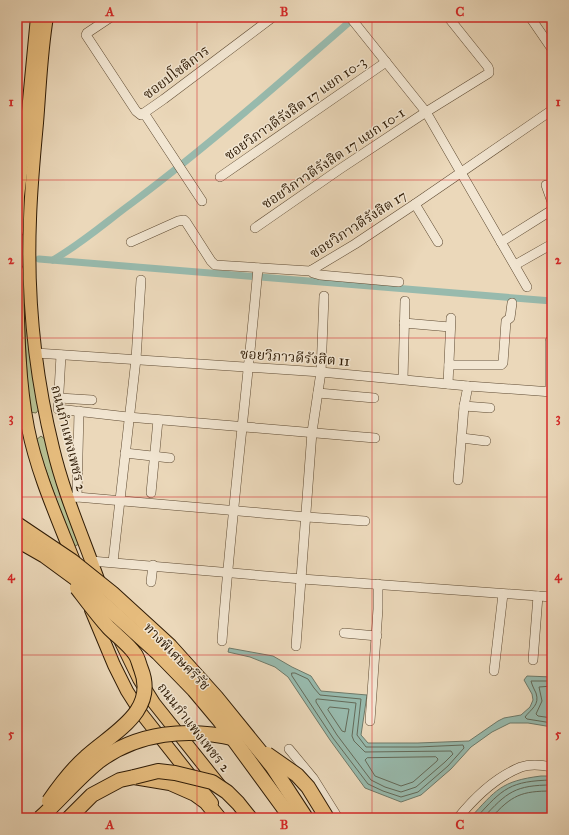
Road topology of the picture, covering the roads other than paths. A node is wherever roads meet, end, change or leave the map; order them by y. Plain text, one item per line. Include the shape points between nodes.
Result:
1 (37, 17) edge
2 (47, 17) edge
3 (111, 17) edge
4 (273, 17) edge
5 (448, 17) edge
6 (530, 17) edge
7 (353, 20) edge
8 (552, 49) edge
9 (386, 62) junction
10 (552, 110) edge
11 (426, 112) junction
12 (144, 113) junction
13 (461, 172) junction
14 (220, 177) dead end
15 (546, 185) dead end
16 (202, 201) dead end
17 (552, 202) edge
18 (415, 204) junction
19 (552, 210) edge
20 (255, 228) dead end
21 (17, 231) edge
22 (131, 242) dead end
23 (438, 242) dead end
24 (501, 242) junction
25 (552, 244) edge
26 (515, 265) junction
27 (258, 268) junction
28 (17, 270) edge
29 (312, 270) junction
30 (141, 280) dead end
31 (399, 282) dead end
32 (527, 287) dead end
33 (324, 296) dead end
34 (405, 301) dead end
35 (512, 303) dead end
36 (404, 323) junction
37 (552, 340) edge
38 (36, 353) junction
39 (61, 355) junction
40 (136, 358) junction
41 (449, 365) junction
42 (249, 368) junction
43 (320, 372) junction
44 (403, 379) junction
45 (448, 384) junction
46 (468, 386) junction
47 (551, 392) edge
48 (318, 393) junction
49 (59, 398) junction
50 (374, 398) dead end
51 (92, 400) dead end
52 (464, 406) junction
53 (490, 408) dead end
54 (80, 411) junction
55 (128, 417) junction
56 (158, 420) junction
57 (48, 424) junction
58 (28, 428) junction
59 (243, 428) junction
60 (312, 432) junction
61 (375, 438) dead end
62 (462, 438) junction
63 (486, 441) dead end
64 (125, 453) junction
65 (154, 456) junction
66 (170, 458) dead end
67 (458, 480) dead end
68 (151, 493) dead end
69 (72, 498) junction
70 (120, 501) junction
71 (233, 510) junction
72 (307, 517) junction
73 (365, 521) dead end
74 (17, 524) edge
75 (17, 540) edge
76 (91, 560) junction
77 (113, 562) junction
78 (153, 565) junction
79 (63, 570) junction
80 (227, 572) junction
81 (302, 579) junction
82 (151, 582) dead end
83 (378, 584) junction
84 (503, 594) junction
85 (538, 596) junction
86 (552, 597) edge
87 (344, 634) dead end
88 (377, 636) junction
89 (222, 641) dead end
90 (296, 646) dead end
91 (533, 660) dead end
92 (494, 671) dead end
93 (370, 721) dead end
94 (289, 749) dead end
95 (552, 767) edge
96 (134, 776) junction
97 (39, 818) edge
98 (69, 818) edge
99 (219, 818) edge
100 (224, 818) edge
101 (246, 818) edge
102 (250, 818) edge
103 (291, 818) edge
104 (306, 818) edge
105 (327, 818) edge
106 (338, 818) edge
107 (458, 818) edge

1 - 21 main road via 18,196
2 - 38 main road, ถนนกำแพงเพชร 2 via 30,221 31,298
3 - 12 street, ซอยปโชติการ via 86,36 136,111 141,115
4 - 12 street, ซอยปโชติการ
5 - 11 street, ซอยวิภาวดีรังสิต 17 แยก 10-1 via 488,67 489,73
6 - 8 street
7 - 9 street
9 - 11 street
9 - 14 street, ซอยวิภาวดีรังสิต 17 แยก 10-3
10 - 13 street, ซอยวิภาวดีรังสิต 17
11 - 13 street
11 - 20 street, ซอยวิภาวดีรังสิต 17 แยก 10-1
12 - 16 street
13 - 18 street, ซอยวิภาวดีรังสิต 17
13 - 24 street
15 - 17 street
18 - 23 street
18 - 29 street, ซอยวิภาวดีรังสิต 17
19 - 24 street
22 - 27 street, ซอยวิภาวดีรังสิต 17 via 184,220 215,265
24 - 26 street
25 - 26 street
26 - 32 street
27 - 29 street, ซอยวิภาวดีรังสิต 17
27 - 42 street
28 - 58 main road via 20,360
29 - 31 street via 313,273 320,275
30 - 40 street
33 - 43 street
34 - 36 street
35 - 41 street via 510,318 506,321 502,366
36 - 41 street via 450,323
36 - 44 street
37 - 47 street
38 - 39 street, ซอยวิภาวดีรังสิต 11
38 - 57 main road, ถนนกำแพงเพชร 2
39 - 40 street, ซอยวิภาวดีรังสิต 11
39 - 49 street
40 - 42 street, ซอยวิภาวดีรังสิต 11
40 - 55 street
41 - 45 street
42 - 43 street, ซอยวิภาวดีรังสิต 11
42 - 59 street
43 - 44 street, ซอยวิภาวดีรังสิต 11
43 - 48 street
44 - 45 street, ซอยวิภาวดีรังสิต 11
45 - 46 street, ซอยวิภาวดีรังสิต 11
46 - 47 street, ซอยวิภาวดีรังสิต 11
46 - 52 street
48 - 50 street
48 - 60 street
49 - 51 street
49 - 54 street via 58,409
52 - 53 street
52 - 62 street
54 - 55 street
54 - 69 street
55 - 56 street
55 - 64 street
56 - 59 street
56 - 65 street
57 - 58 main road
57 - 69 main road, ถนนกำแพงเพชร 2 via 53,448
58 - 100 main road via 42,475 98,628 127,691 141,713
59 - 60 street
59 - 71 street
60 - 61 street
60 - 72 street
62 - 63 street
62 - 67 street
64 - 65 street
64 - 70 street
65 - 66 street
65 - 68 street
69 - 70 street
69 - 76 main road, ถนนกำแพงเพชร 2
70 - 71 street
70 - 77 street
71 - 72 street
71 - 80 street
72 - 73 street
72 - 81 street
74 - 104 highway, ทางพิเศษศรีรัช, bridge via 72,561 106,588 170,646 216,697 272,766
75 - 79 highway, ทางพิเศษศรีรัช, bridge
76 - 77 street
76 - 101 main road, ถนนกำแพงเพชร 2 via 112,623 139,679 154,703
77 - 78 street
78 - 80 street
78 - 82 street
79 - 97 highway, bridge via 110,629 136,655 145,689 138,710 131,720 73,769
79 - 103 highway, ทางพิเศษศรีรัช, bridge via 107,605 194,690
80 - 81 street
80 - 89 street
81 - 83 street
81 - 90 street
83 - 84 street
83 - 88 street
84 - 85 street
84 - 92 street
85 - 86 street
85 - 91 street
87 - 88 street
88 - 93 street
94 - 106 street via 313,778
95 - 107 street via 522,767 502,777
96 - 98 highway via 120,780 92,795
96 - 99 highway via 170,783 195,794 206,802
96 - 102 highway, bridge via 158,771 212,782 227,792
97 - 105 highway, bridge via 99,762 121,749 145,739 193,732 240,740 279,762 298,775

